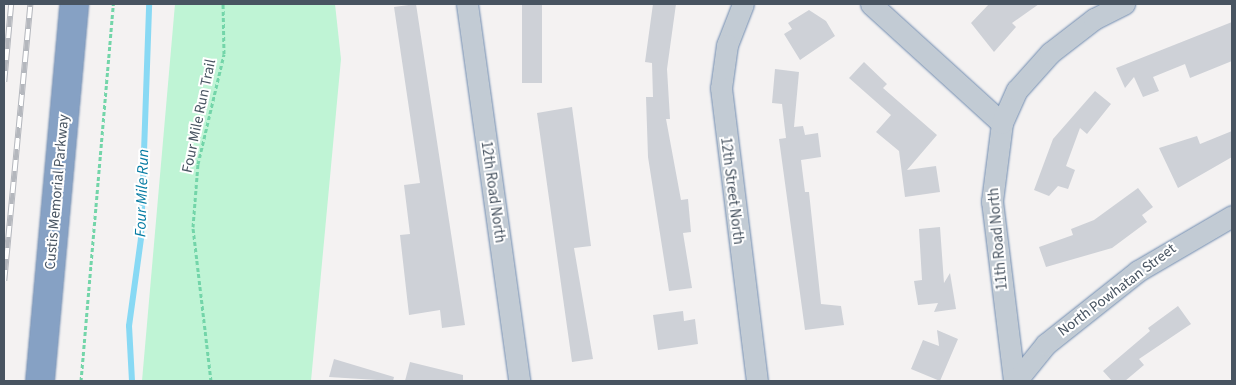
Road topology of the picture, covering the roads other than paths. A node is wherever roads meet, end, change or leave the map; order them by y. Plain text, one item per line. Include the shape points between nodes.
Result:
1 (74, 4) edge
2 (467, 4) edge
3 (743, 4) edge
4 (871, 4) edge
5 (1124, 4) edge
6 (1002, 123) junction
7 (1232, 216) edge
8 (40, 381) edge
9 (519, 381) edge
10 (757, 381) edge
11 (1015, 381) edge

1 - 8 highway, Custis Memorial Parkway
2 - 9 street, 12th Road North
3 - 10 street, 12th Street North via 727,45 721,88
4 - 6 street
5 - 6 street, 11th Road North via 1094,19 1050,53 1017,90
6 - 11 street, 11th Road North via 992,201
7 - 11 street, North Powhatan Street via 1133,274 1046,344

